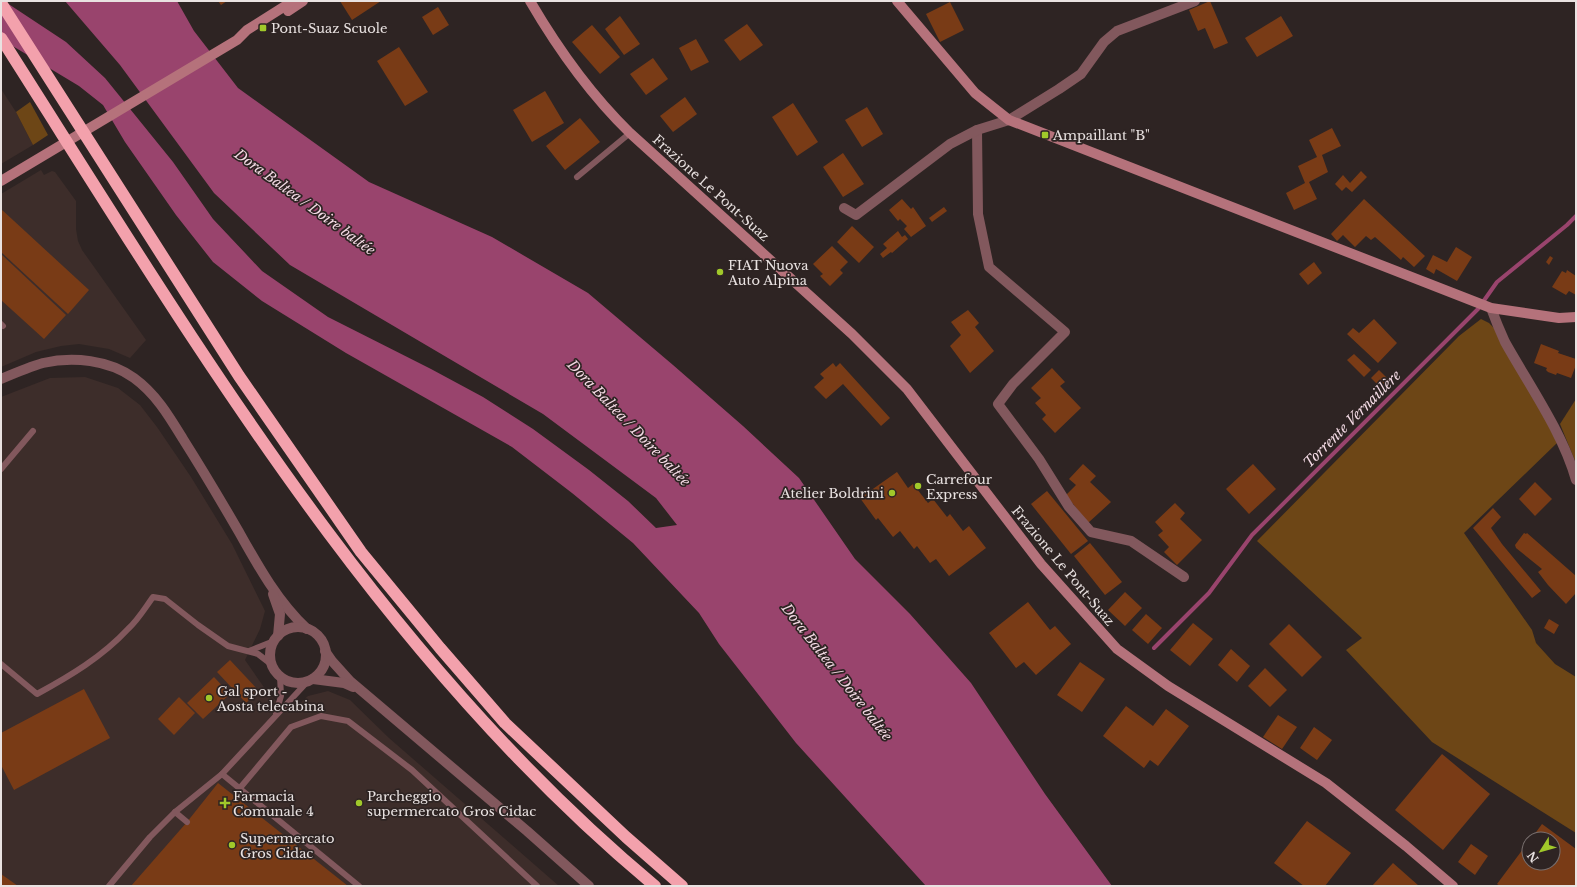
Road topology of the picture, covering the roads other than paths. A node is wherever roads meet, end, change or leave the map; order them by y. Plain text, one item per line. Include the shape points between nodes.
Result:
1 (303, 1) edge
2 (530, 1) edge
3 (897, 1) edge
4 (1194, 1) edge
5 (1, 2) edge
6 (291, 2) edge
7 (1, 38) edge
8 (234, 42) junction
9 (1009, 120) junction
10 (977, 130) junction
11 (630, 133) junction
12 (577, 177) dead end
13 (1, 181) edge
14 (844, 208) dead end
15 (1491, 308) junction
16 (1576, 317) edge
17 (1, 379) edge
18 (33, 431) dead end
19 (1, 469) edge
20 (1576, 480) edge
21 (262, 573) junction
22 (1184, 577) dead end
23 (307, 629) junction
24 (276, 638) junction
25 (249, 651) junction
26 (325, 651) junction
27 (1, 664) edge
28 (272, 664) junction
29 (280, 676) junction
30 (310, 680) junction
31 (370, 698) junction
32 (275, 717) junction
33 (222, 774) junction
34 (240, 788) junction
35 (175, 812) junction
36 (187, 822) dead end
37 (332, 863) junction
38 (326, 869) dead end
39 (109, 886) edge
40 (359, 886) edge
41 (537, 886) edge
42 (589, 886) edge
43 (655, 886) edge
44 (682, 886) edge
45 (1453, 886) edge

1 - 8 main road via 248,37
2 - 11 main road, Frazione Le Pont-Suaz via 578,74
3 - 9 main road via 975,93
4 - 9 street via 1117,31 1104,42 1082,74
5 - 44 highway via 239,376 361,552 505,723 626,838
6 - 8 main road via 247,30
7 - 43 highway via 233,401 358,572 432,665 499,740 617,854
8 - 13 main road
9 - 10 street
9 - 15 main road
10 - 14 street via 950,144 856,215
10 - 22 street via 978,214 989,267 1065,332 1013,384 998,404 1039,459 1069,507 1091,532 1131,541
11 - 12 lane
11 - 45 main road, Frazione Le Pont-Suaz via 852,334 906,389 1041,564 1117,649 1168,686 1326,784
15 - 16 main road via 1559,318
15 - 20 street via 1504,340 1540,401 1571,462
17 - 21 street via 43,363 66,360 90,361 112,367 133,377 152,392 196,458
18 - 19 lane
21 - 23 street via 295,618
21 - 24 street via 280,614
23 - 24 street via 291,628
23 - 26 street via 319,637
24 - 25 lane
24 - 28 street via 271,648
25 - 27 lane via 228,646 165,599 153,597 129,629 93,660 37,694
25 - 28 lane
26 - 30 street via 325,662
26 - 31 street via 340,671
28 - 29 street
29 - 30 street via 293,682
29 - 32 lane via 281,696
30 - 31 street via 344,683
30 - 32 lane
31 - 42 street
32 - 33 lane
33 - 34 lane
33 - 35 lane
34 - 37 lane
34 - 41 lane via 291,727 322,716 348,721 412,770
35 - 36 lane
35 - 39 lane via 150,837
37 - 38 lane
37 - 40 lane

